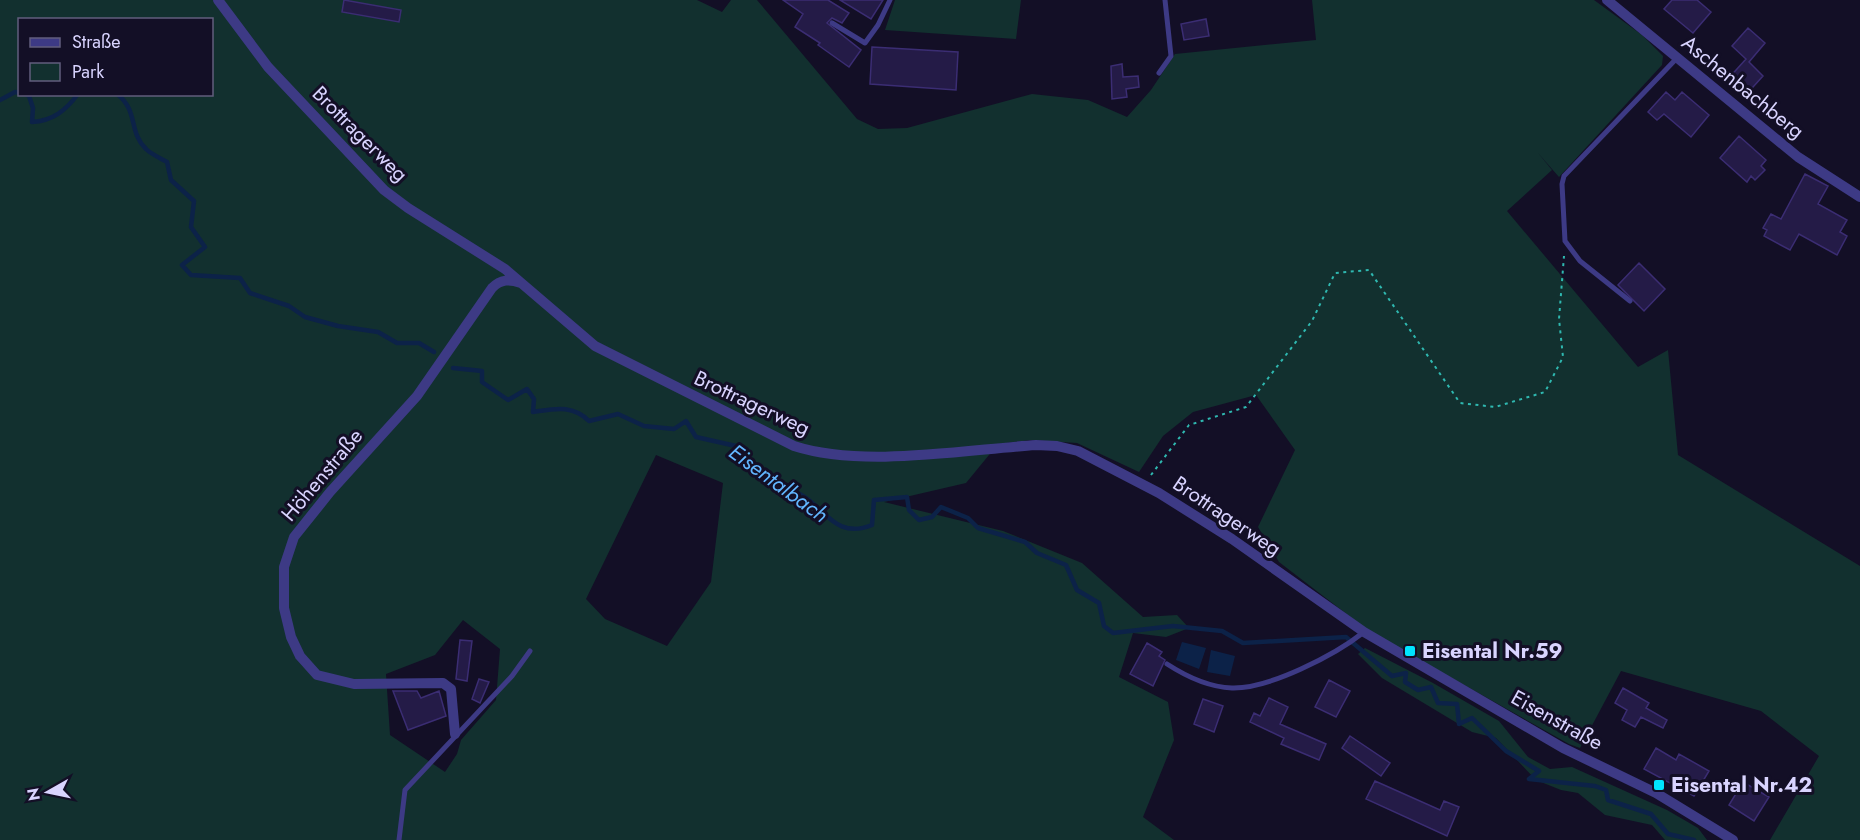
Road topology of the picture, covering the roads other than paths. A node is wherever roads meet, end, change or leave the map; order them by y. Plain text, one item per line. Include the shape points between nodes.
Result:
1 (218, 0) edge
2 (890, 0) edge
3 (1165, 0) edge
4 (1607, 0) edge
5 (832, 23) dead end
6 (1677, 58) junction
7 (1159, 73) dead end
8 (1860, 197) edge
9 (524, 284) junction
10 (1630, 302) dead end
11 (1359, 636) junction
12 (530, 651) dead end
13 (1167, 664) dead end
14 (455, 734) junction
15 (399, 840) edge
16 (1733, 840) edge

1 - 9 street, Brottragerweg via 268,67 384,190
2 - 5 lane via 865,43
3 - 7 lane via 1171,56
4 - 6 street, Aschenbachberg
6 - 8 street, Aschenbachberg via 1798,157
6 - 10 lane via 1564,176 1562,184 1565,241 1580,261
9 - 11 street, Brottragerweg via 582,336 614,358 794,446 839,457 1036,445 1078,452 1144,485 1232,539
9 - 14 street, Höhenstraße via 509,280 492,288 417,396 294,537 284,567 284,608 291,637 309,669 325,678 354,684 443,683 451,689
11 - 13 lane via 1297,670 1246,687 1229,688 1189,678
11 - 16 street, Eisenstraße via 1563,748 1656,793
12 - 14 lane via 512,676
14 - 15 lane via 405,790

